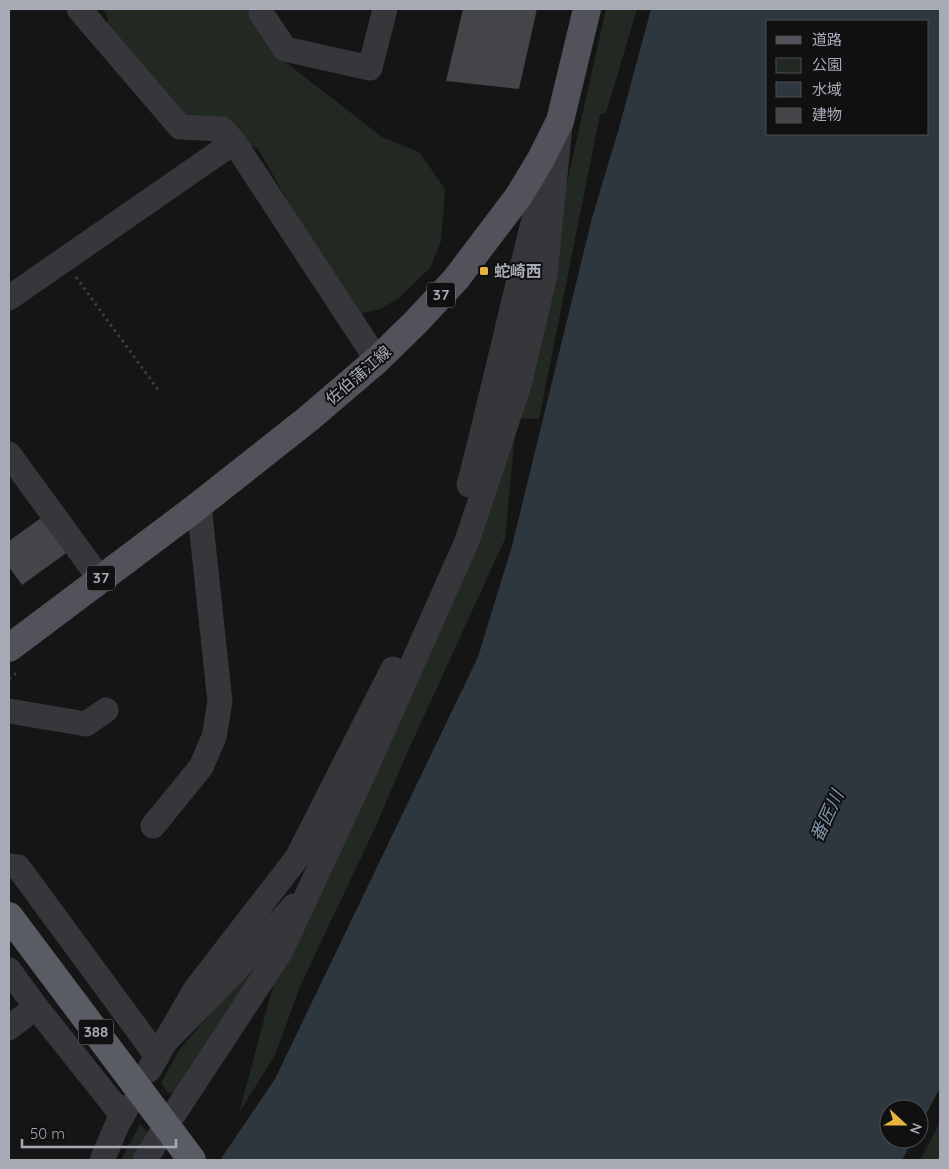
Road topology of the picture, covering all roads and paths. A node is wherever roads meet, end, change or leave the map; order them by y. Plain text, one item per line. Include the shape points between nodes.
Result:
1 (79, 9) edge
2 (262, 9) edge
3 (385, 9) edge
4 (587, 9) edge
5 (560, 121) junction
6 (234, 142) junction
7 (63, 260) junction
8 (9, 298) edge
9 (377, 360) junction
10 (159, 390) dead end
11 (9, 454) edge
12 (199, 505) junction
13 (100, 578) junction
14 (9, 648) edge
15 (106, 710) dead end
16 (9, 711) edge
17 (153, 826) dead end
18 (9, 866) edge
19 (310, 888) junction
20 (9, 916) edge
21 (9, 970) edge
22 (36, 1007) junction
23 (9, 1028) edge
24 (157, 1056) junction
25 (166, 1126) junction
26 (188, 1154) edge
27 (102, 1160) edge
28 (145, 1160) edge

1 - 6 street via 180,127 222,129
2 - 3 street via 261,13 285,49 370,68
4 - 5 main road, 佐伯蒲江線 / 37
5 - 9 main road, 佐伯蒲江線 / 37 via 537,167 491,235 456,279
5 - 19 street via 545,275 516,394 467,541
5 - 24 street via 464,504 395,664 297,858 195,990
6 - 7 street
6 - 9 street
7 - 8 street
7 - 10 path
9 - 12 main road, 佐伯蒲江線 / 37
11 - 13 street
12 - 13 main road, 佐伯蒲江線 / 37
12 - 17 street via 220,702 214,737 201,767
13 - 14 main road, 佐伯蒲江線 / 37
15 - 16 street via 86,724
18 - 24 street via 18,866
19 - 24 street
19 - 25 street via 281,952
20 - 25 highway, 388
21 - 22 street
22 - 23 street
22 - 27 street via 125,1111
25 - 26 highway, 388
25 - 28 street

